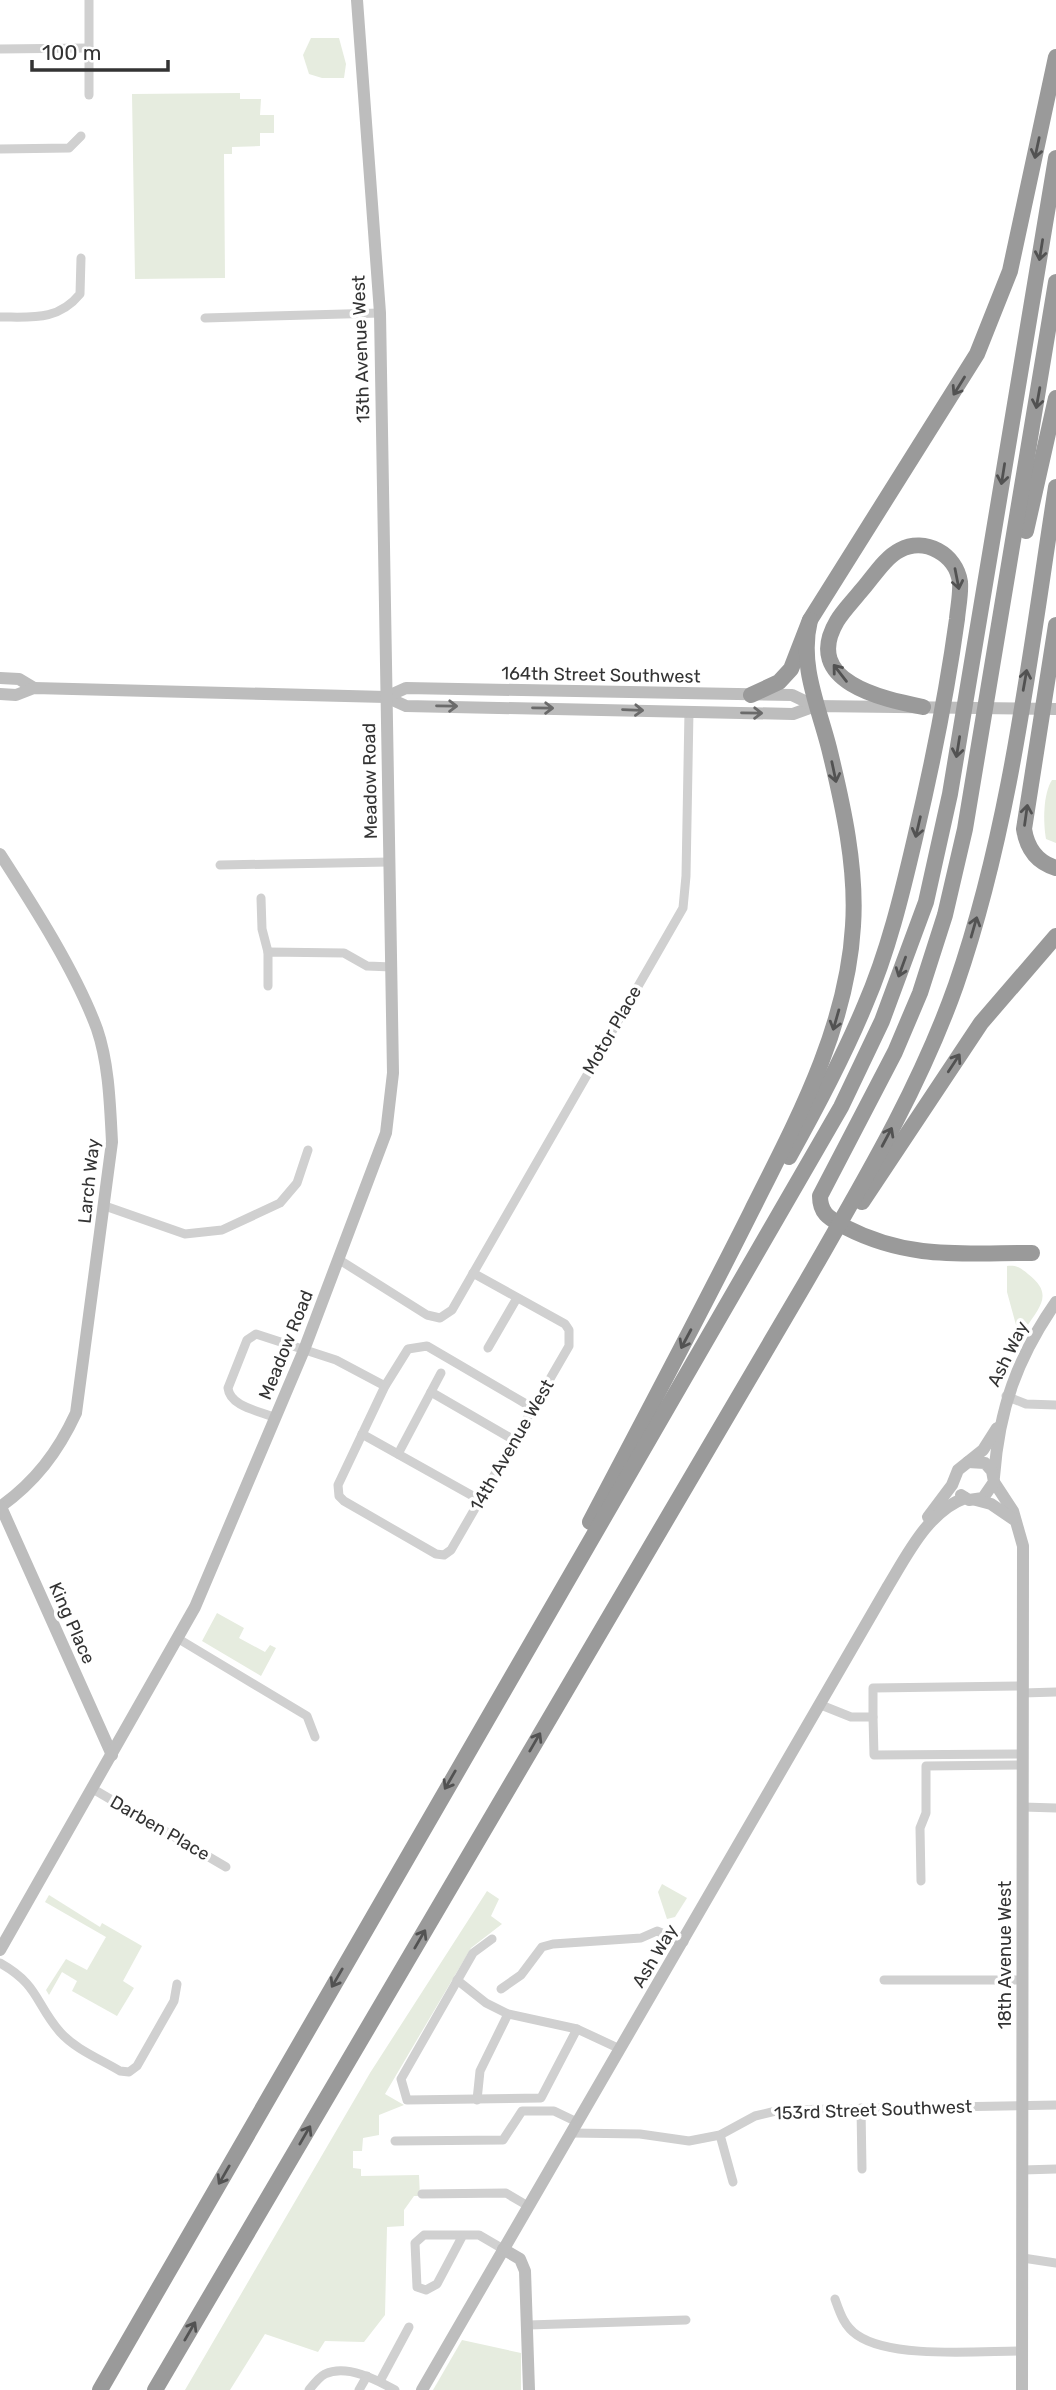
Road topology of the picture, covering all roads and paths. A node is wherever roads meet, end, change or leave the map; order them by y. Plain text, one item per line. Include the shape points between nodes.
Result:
1 (89, 0) edge
2 (357, 0) edge
3 (89, 48) junction
4 (0, 49) edge
5 (1056, 57) edge
6 (89, 95) dead end
7 (81, 136) dead end
8 (0, 149) edge
9 (1056, 158) edge
10 (81, 258) dead end
11 (1056, 282) edge
12 (380, 313) junction
13 (0, 317) edge
14 (205, 318) dead end
15 (1056, 398) edge
16 (1056, 487) edge
17 (810, 620) junction
18 (1056, 625) edge
19 (0, 678) edge
20 (34, 688) junction
21 (0, 694) edge
22 (751, 695) junction
23 (386, 697) junction
24 (815, 706) junction
25 (923, 707) junction
26 (1056, 709) edge
27 (689, 711) junction
28 (0, 854) edge
29 (389, 862) junction
30 (220, 865) dead end
31 (1056, 868) edge
32 (261, 898) dead end
33 (1056, 936) edge
34 (268, 952) junction
35 (392, 967) junction
36 (268, 986) dead end
37 (308, 1150) dead end
38 (105, 1206) junction
39 (841, 1225) junction
40 (1032, 1253) dead end
41 (338, 1259) junction
42 (473, 1273) junction
43 (718, 1279) junction
44 (806, 1282) junction
45 (517, 1298) junction
46 (1056, 1302) edge
47 (488, 1348) dead end
48 (304, 1350) junction
49 (441, 1373) dead end
50 (385, 1386) junction
51 (431, 1392) junction
52 (1006, 1396) junction
53 (1056, 1405) edge
54 (534, 1408) junction
55 (276, 1418) junction
56 (999, 1425) junction
57 (362, 1434) junction
58 (514, 1440) junction
59 (398, 1454) junction
60 (967, 1462) junction
61 (956, 1476) junction
62 (994, 1479) junction
63 (971, 1499) junction
64 (480, 1500) junction
65 (0, 1507) edge
66 (1016, 1521) junction
67 (918, 1538) junction
68 (177, 1639) junction
69 (1023, 1690) junction
70 (1056, 1692) edge
71 (821, 1705) junction
72 (873, 1717) junction
73 (484, 1721) junction
74 (315, 1737) dead end
75 (112, 1755) junction
76 (1023, 1760) junction
77 (93, 1789) junction
78 (1023, 1807) junction
79 (1056, 1808) edge
80 (226, 1867) dead end
81 (921, 1881) dead end
82 (492, 1939) dead end
83 (684, 1941) junction
84 (0, 1950) edge
85 (0, 1963) edge
86 (457, 1980) junction
87 (884, 1980) dead end
88 (1021, 1980) junction
89 (177, 1984) dead end
90 (501, 1989) dead end
91 (508, 2014) junction
92 (577, 2029) junction
93 (620, 2049) junction
94 (477, 2100) junction
95 (1056, 2105) edge
96 (1023, 2106) junction
97 (861, 2108) junction
98 (574, 2128) junction
99 (720, 2135) junction
100 (395, 2141) dead end
101 (862, 2169) dead end
102 (1056, 2169) edge
103 (1023, 2170) junction
104 (733, 2182) dead end
105 (422, 2194) dead end
106 (528, 2206) junction
107 (463, 2235) junction
108 (503, 2249) junction
109 (1023, 2258) junction
110 (1056, 2263) edge
111 (835, 2299) dead end
112 (686, 2320) dead end
113 (528, 2325) junction
114 (409, 2327) dead end
115 (1022, 2351) junction
116 (367, 2376) junction
117 (380, 2381) junction
118 (100, 2390) edge
119 (155, 2390) edge
120 (309, 2390) edge
121 (359, 2390) edge
122 (395, 2390) edge
123 (422, 2390) edge
124 (529, 2390) edge
125 (1022, 2390) edge

1 - 3 street
2 - 12 street, 13th Avenue West
3 - 4 street
3 - 6 street
5 -> 17 highway via 1018,238 988,331 961,382
7 - 8 street via 69,148
9 -> 73 highway via 950,794 926,902 883,1021 841,1107
10 - 13 street via 80,294 61,312 43,317
11 -> 39 highway via 965,829 920,993 895,1052 820,1196 822,1212
12 - 14 street
12 - 23 street, 13th Avenue West
15 - 39 highway via 1029,516 958,900 898,1065 834,1189 830,1204
44 -> 16 highway via 908,1097 969,943 1004,798
17 - 22 highway via 792,669 779,682
17 - 24 highway via 806,645
31 -> 18 highway via 1034,855 1024,829
19 - 20 street, 164th Street Southwest via 19,679
20 - 21 street, 164th Street Southwest via 16,695
20 - 23 street, 164th Street Southwest
22 - 23 street, 164th Street Southwest via 406,688
22 - 24 street, 164th Street Southwest via 792,695
23 -> 27 street, 164th Street Southwest via 406,706
23 - 29 street, Meadow Road
24 - 25 street, 164th Street Southwest
27 -> 24 street, 164th Street Southwest via 793,714
24 -> 43 highway via 829,748 848,847 854,912 850,961 818,1073
25 - 26 street, 164th Street Southwest
25 -> 43 highway via 858,690 837,672 830,647 838,619 887,561 900,550 917,545 937,549 950,559 960,591 929,779 899,906 866,1003 826,1091
27 - 42 street, Motor Place via 683,908
28 - 38 street, Larch Way via 29,898 97,1030 110,1100 112,1142
29 - 30 street
29 - 35 street, Meadow Road
32 - 34 street via 261,929
44 -> 33 highway via 981,1023
34 - 35 street via 344,953 367,966
34 - 36 street
35 - 41 street, Meadow Road via 390,1117
37 - 38 street via 297,1183 280,1203 222,1230 185,1234
38 - 65 street, Larch Way via 76,1413 63,1442 38,1476
39 - 40 highway via 886,1246 929,1253
41 - 42 street, Motor Place via 427,1315 440,1318 452,1310
41 - 48 street, Meadow Road
42 - 45 street
43 -> 73 highway
119 -> 44 highway
45 - 47 street
45 - 54 street, 14th Avenue West via 565,1324 569,1331 569,1346
46 - 52 street, Ash Way
48 - 50 street via 336,1360
48 - 55 street, Meadow Road
48 - 55 street via 262,1334 247,1340 229,1394 234,1401
49 - 51 street
50 - 54 street via 408,1349 427,1346
50 - 57 street
51 - 58 street
51 - 59 street
52 - 53 street via 1026,1404
52 - 56 street, Ash Way
54 - 58 street, 14th Avenue West
55 - 68 street, Meadow Road
56 - 60 street, Ash Way via 983,1450
56 - 62 street, Ash Way
57 - 59 street
57 - 64 street, 14th Avenue West via 338,1491 344,1502 436,1554 451,1550
58 - 64 street, 14th Avenue West
59 - 64 street
60 - 61 street
60 - 62 street via 985,1463
61 - 63 street via 957,1489
61 - 67 street, Ash Way via 920,1528
62 - 63 street via 988,1494
62 - 66 street, 18th Avenue West
63 - 66 street via 991,1504
63 - 67 street, Ash Way via 948,1506
65 - 75 street, King Place
66 - 69 street, 18th Avenue West via 1023,1546
67 - 71 street, Ash Way
68 - 74 street via 307,1716
68 - 75 street, Meadow Road
69 - 70 street
69 - 72 street via 873,1688
69 - 76 street, 18th Avenue West
71 - 72 street via 851,1717
71 - 83 street, Ash Way
72 - 76 street via 874,1755
73 -> 118 highway
75 - 77 street, Meadow Road
76 - 78 street, 18th Avenue West
76 - 81 street via 926,1766
77 - 80 street, Darben Place
77 - 84 street, Meadow Road
78 - 79 street
78 - 88 street, 18th Avenue West
82 - 86 street via 473,1953
83 - 90 street via 657,1931 641,1938 553,1944 542,1947 521,1975
83 - 93 street, Ash Way
85 - 89 street via 32,1986 55,2026 71,2042 120,2071 137,2066 174,2001
86 - 91 street
86 - 94 street via 401,2079 407,2100
87 - 88 street
88 - 96 street, 18th Avenue West
91 - 92 street
91 - 94 street via 480,2071
92 - 93 street
92 - 94 street via 541,2098
93 - 98 street, Ash Way
95 - 96 street, 153rd Street Southwest
96 - 97 street, 153rd Street Southwest
96 - 103 street, 18th Avenue West
97 - 99 street, 153rd Street Southwest via 780,2110 755,2116
97 - 101 street
98 - 99 street, 153rd Street Southwest via 689,2141
98 - 100 street, 153rd Street Southwest via 554,2111 522,2111 503,2140
98 - 106 street, Ash Way
99 - 104 street
102 - 103 street
103 - 109 street, 18th Avenue West
105 - 106 street via 506,2193
106 - 108 street, Ash Way
107 - 107 street via 434,2287 423,2290 414,2283 415,2243 424,2235
107 - 108 street via 479,2235
108 - 113 street via 520,2259 525,2271
108 - 123 street, Ash Way
109 - 110 street
109 - 115 street, 18th Avenue West
111 - 115 street via 843,2321 874,2345 898,2350
112 - 113 street
113 - 124 street
114 - 117 street
115 - 125 street, 18th Avenue West
116 - 117 street
116 - 120 street via 324,2374
116 - 121 street
117 - 122 street

